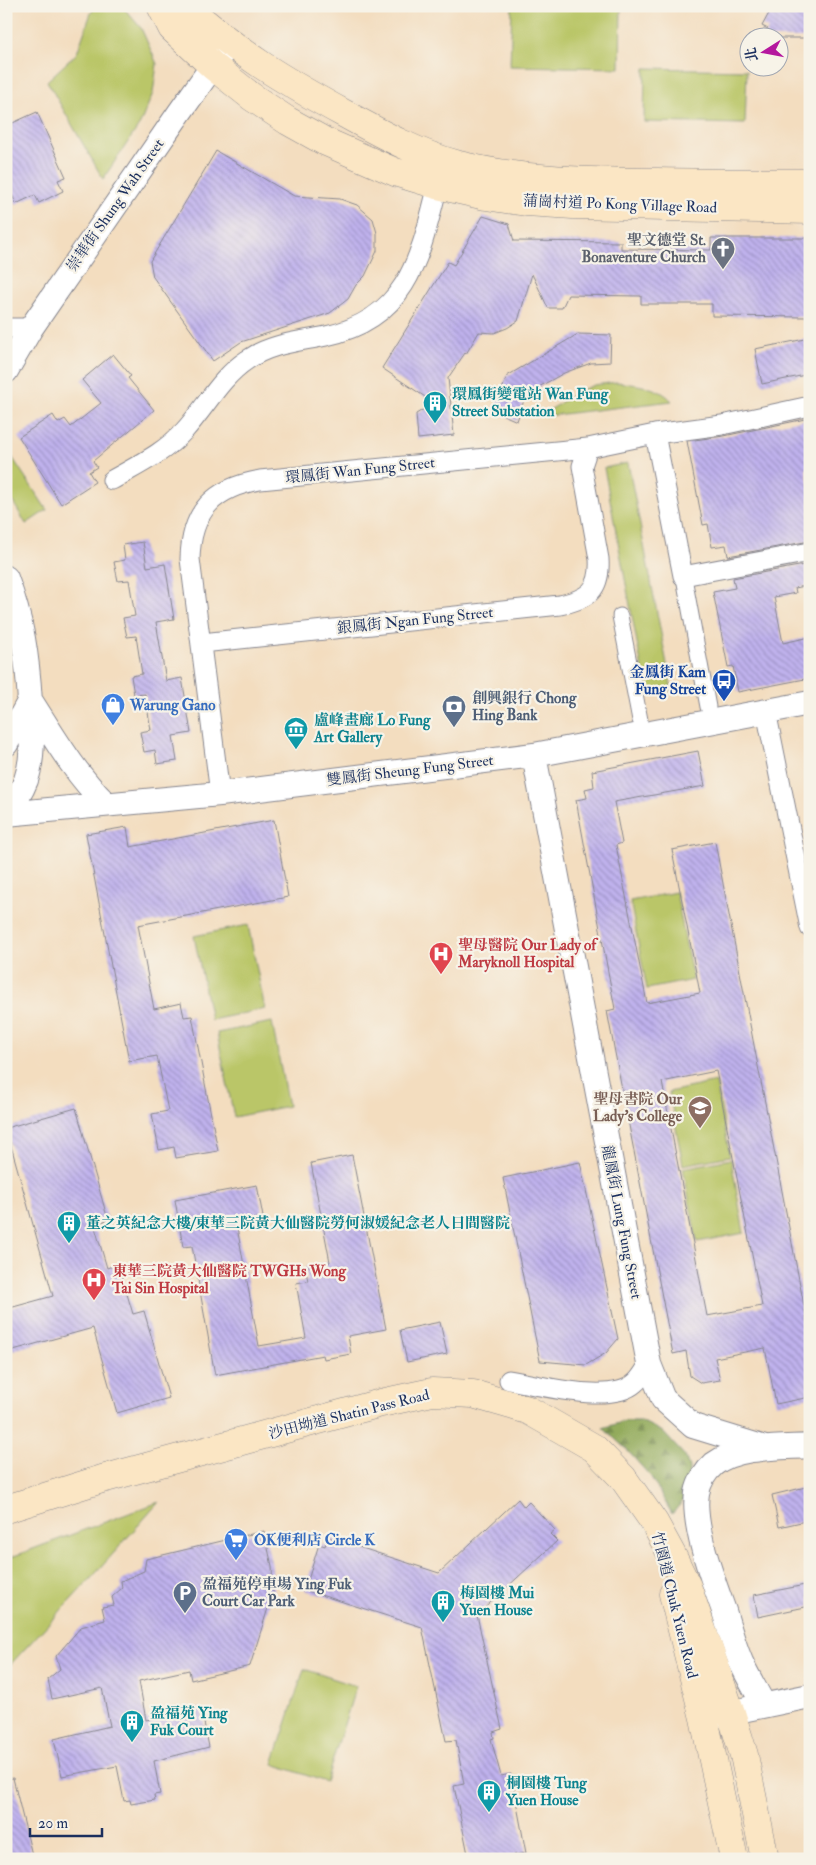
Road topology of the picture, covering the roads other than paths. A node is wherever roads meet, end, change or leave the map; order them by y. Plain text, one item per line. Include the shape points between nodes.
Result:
1 (161, 6) edge
2 (186, 6) edge
3 (230, 43) junction
4 (213, 66) junction
5 (810, 183) edge
6 (438, 185) junction
7 (810, 210) edge
8 (6, 328) edge
9 (31, 328) junction
10 (6, 371) edge
11 (810, 406) edge
12 (655, 434) junction
13 (588, 448) junction
14 (112, 480) dead end
15 (810, 552) edge
16 (6, 578) edge
17 (684, 580) junction
18 (620, 616) dead end
19 (202, 643) junction
20 (30, 700) junction
21 (810, 703) edge
22 (708, 707) dead end
23 (766, 711) junction
24 (640, 720) dead end
25 (6, 744) edge
26 (534, 755) junction
27 (220, 794) junction
28 (106, 804) junction
29 (6, 813) edge
30 (810, 928) edge
31 (649, 1364) junction
32 (508, 1380) dead end
33 (810, 1446) edge
34 (765, 1448) junction
35 (6, 1509) edge
36 (654, 1522) junction
37 (810, 1696) edge
38 (764, 1706) junction
39 (731, 1713) junction
40 (704, 1718) junction
41 (734, 1859) edge
42 (765, 1859) edge

1 - 4 main road, 蒲崗村道 Po Kong Village Road via 172,28
2 - 3 main road, 蒲崗村道 Po Kong Village Road
3 - 4 street, 崇華街 Shung Wah Street
3 - 5 main road, 蒲崗村道 Po Kong Village Road via 288,84 400,144 461,165 548,179 604,182
4 - 6 main road, 蒲崗村道 Po Kong Village Road via 252,97 324,141 395,172
4 - 9 street, 崇華街 Shung Wah Street
6 - 7 main road, 蒲崗村道 Po Kong Village Road via 496,198 573,205
6 - 14 street via 418,259 399,293 386,306 346,332 281,344 246,360 172,444
8 - 9 street
9 - 10 street, 崇華街 Shung Wah Street
11 - 12 street, 環鳳街 Wan Fung Street
12 - 13 street, 環鳳街 Wan Fung Street
12 - 17 street
13 - 19 street, 環鳳街 Wan Fung Street via 260,480 226,489 205,508 190,545
13 - 19 street, 銀鳳街 Ngan Fung Street via 582,466 599,559 599,577 584,598 560,605
15 - 17 street
16 - 20 street via 24,635
17 - 22 street
18 - 24 street
19 - 27 street, 環鳳街 Wan Fung Street
20 - 25 street
20 - 28 street via 70,763
20 - 29 street via 33,742 26,778 18,798
21 - 23 street, 雙鳳街 Sheung Fung Street
23 - 26 street, 雙鳳街 Sheung Fung Street
23 - 30 street
26 - 27 street, 雙鳳街 Sheung Fung Street
26 - 31 street, 龍鳳街 Lung Fung Street
27 - 28 street, 雙鳳街 Sheung Fung Street
28 - 29 street, 雙鳳街 Sheung Fung Street
31 - 32 street via 635,1384 617,1392 590,1394
31 - 34 street, 龍鳳街 Lung Fung Street via 663,1399 693,1426
33 - 34 street
34 - 38 street via 726,1456 703,1476 697,1492 700,1533 714,1582 740,1660
35 - 36 main road, 沙田坳道 Shatin Pass Road via 381,1403 432,1392 473,1394 528,1410 594,1448 623,1478
36 - 39 main road, 竹園道 Chuk Yuen Road via 687,1586
36 - 40 main road, 竹園道 Chuk Yuen Road
37 - 38 street
38 - 39 street
39 - 40 street
39 - 42 main road, 竹園道 Chuk Yuen Road via 744,1755
40 - 41 main road, 竹園道 Chuk Yuen Road

